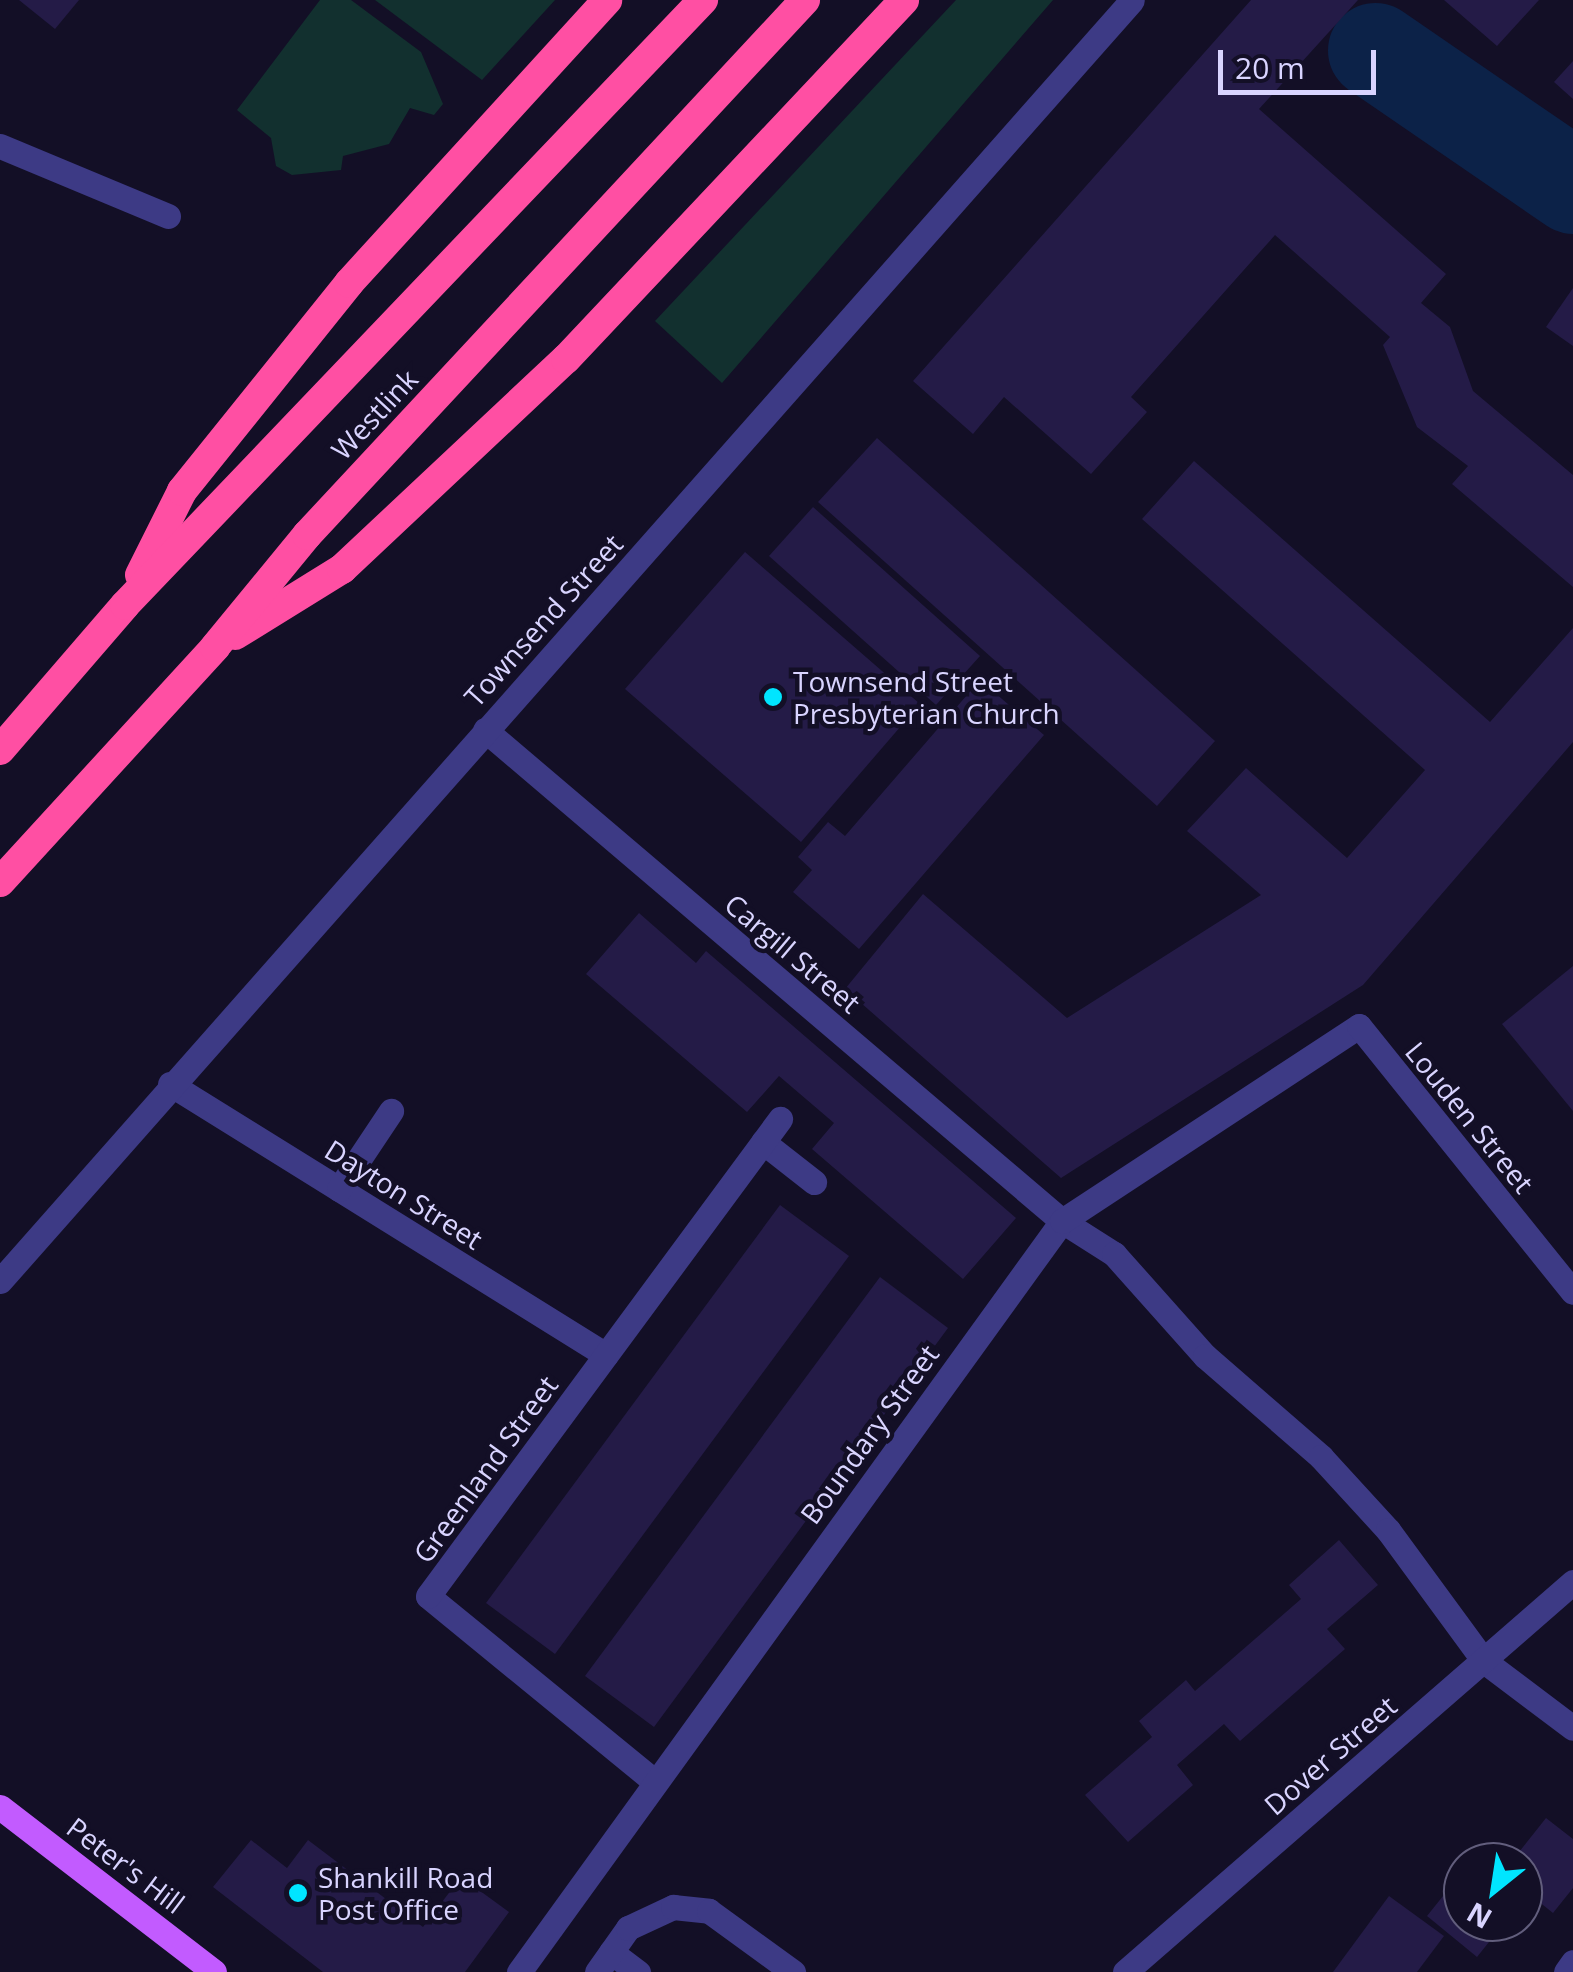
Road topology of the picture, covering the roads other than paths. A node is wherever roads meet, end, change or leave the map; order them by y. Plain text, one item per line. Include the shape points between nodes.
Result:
1 (607, 0) edge
2 (703, 0) edge
3 (805, 0) edge
4 (904, 0) edge
5 (1132, 0) edge
6 (0, 146) edge
7 (168, 216) dead end
8 (125, 604) junction
9 (215, 647) junction
10 (485, 730) junction
11 (0, 750) edge
12 (0, 882) edge
13 (1359, 1026) joint
14 (170, 1084) junction
15 (391, 1111) dead end
16 (780, 1119) dead end
17 (763, 1142) junction
18 (814, 1182) dead end
19 (339, 1189) junction
20 (1062, 1221) junction
21 (0, 1281) edge
22 (1573, 1292) edge
23 (606, 1355) junction
24 (1573, 1582) edge
25 (1484, 1660) junction
26 (1573, 1728) edge
27 (654, 1781) junction
28 (0, 1807) edge
29 (604, 1962) edge
30 (1573, 1962) edge
31 (214, 1972) edge
32 (519, 1972) edge
33 (638, 1972) edge
34 (792, 1972) edge
35 (1125, 1972) edge
36 (1566, 1972) edge

1 - 8 highway via 349,283 194,476
2 - 8 highway, Westlink
3 - 9 highway, Westlink via 306,535
4 - 9 highway via 566,359 342,569
5 - 10 street, Townsend Street
6 - 7 street
8 - 11 highway, Westlink
9 - 12 highway, Westlink
10 - 14 street, Townsend Street
10 - 20 street, Cargill Street
13 - 20 street, Boundary Street
13 - 22 street, Louden Street
14 - 19 street, Dayton Street
14 - 21 street, Townsend Street
15 - 19 street
16 - 17 street, Greenland Street
17 - 18 street
17 - 23 street, Greenland Street
19 - 23 street, Dayton Street
20 - 25 street, Cargill Street via 1114,1254 1204,1356 1322,1457 1388,1530
20 - 27 street, Boundary Street
23 - 27 street, Greenland Street via 428,1596
24 - 25 street, Dover Street
25 - 26 street, Cargill Street
25 - 35 street, Dover Street
27 - 32 street, Boundary Street
28 - 31 main road, Peter's Hill
29 - 33 street
29 - 34 street via 628,1928 673,1907 709,1911
30 - 36 street

